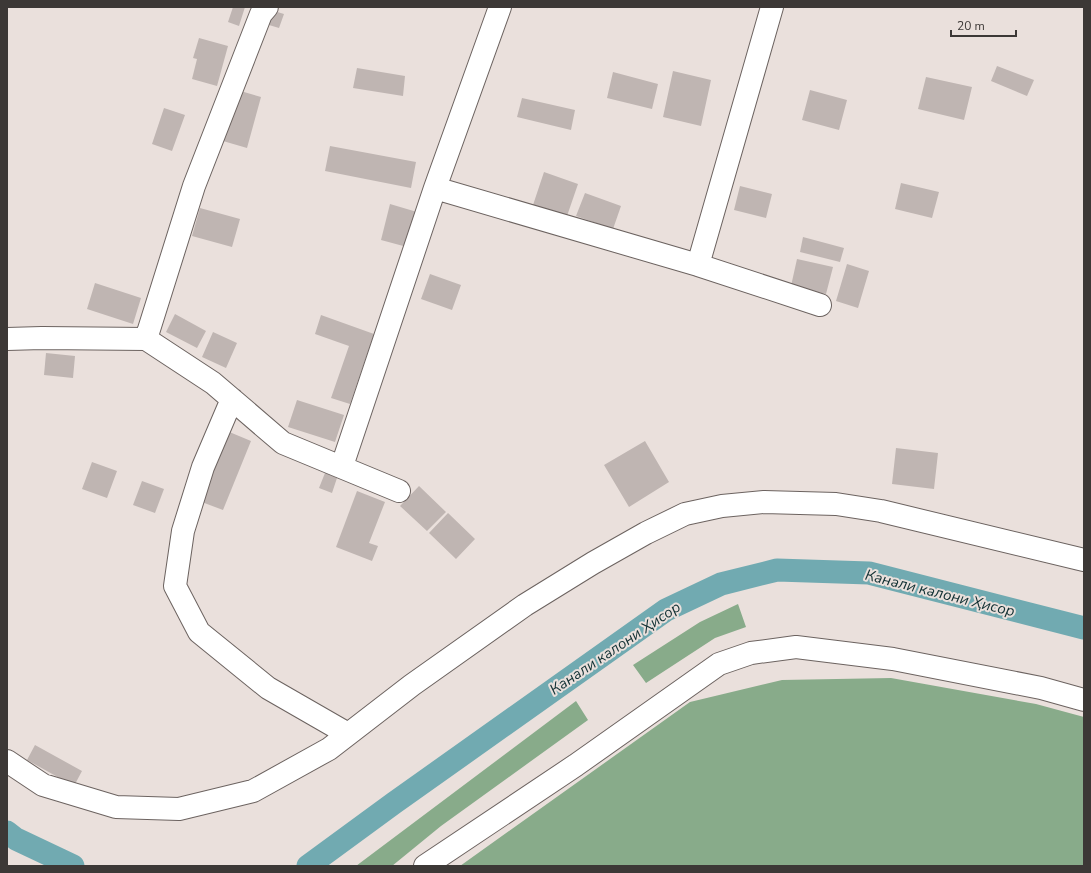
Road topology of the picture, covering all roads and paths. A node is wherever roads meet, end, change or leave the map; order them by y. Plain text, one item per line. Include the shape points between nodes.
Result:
1 (267, 7) edge
2 (500, 7) edge
3 (772, 7) edge
4 (435, 188) junction
5 (698, 265) junction
6 (820, 305) dead end
7 (7, 339) edge
8 (146, 339) junction
9 (232, 399) junction
10 (342, 466) junction
11 (399, 491) dead end
12 (1084, 560) edge
13 (1084, 700) edge
14 (348, 734) junction
15 (7, 761) edge
16 (425, 866) edge

1 - 8 lane via 261,14 194,186
2 - 4 lane
3 - 5 lane
4 - 5 lane
4 - 10 lane
5 - 6 lane
7 - 8 lane
8 - 9 lane via 213,383
9 - 10 lane via 283,443
9 - 14 lane via 203,467 183,531 175,586 199,632 268,688
10 - 11 lane
12 - 14 lane via 881,510 836,504 764,502 722,506 685,514 646,533 525,605
13 - 16 lane via 1040,688 893,659 796,647 751,652 719,664 576,766
14 - 15 lane via 329,749 254,791 178,809 116,807 43,785

